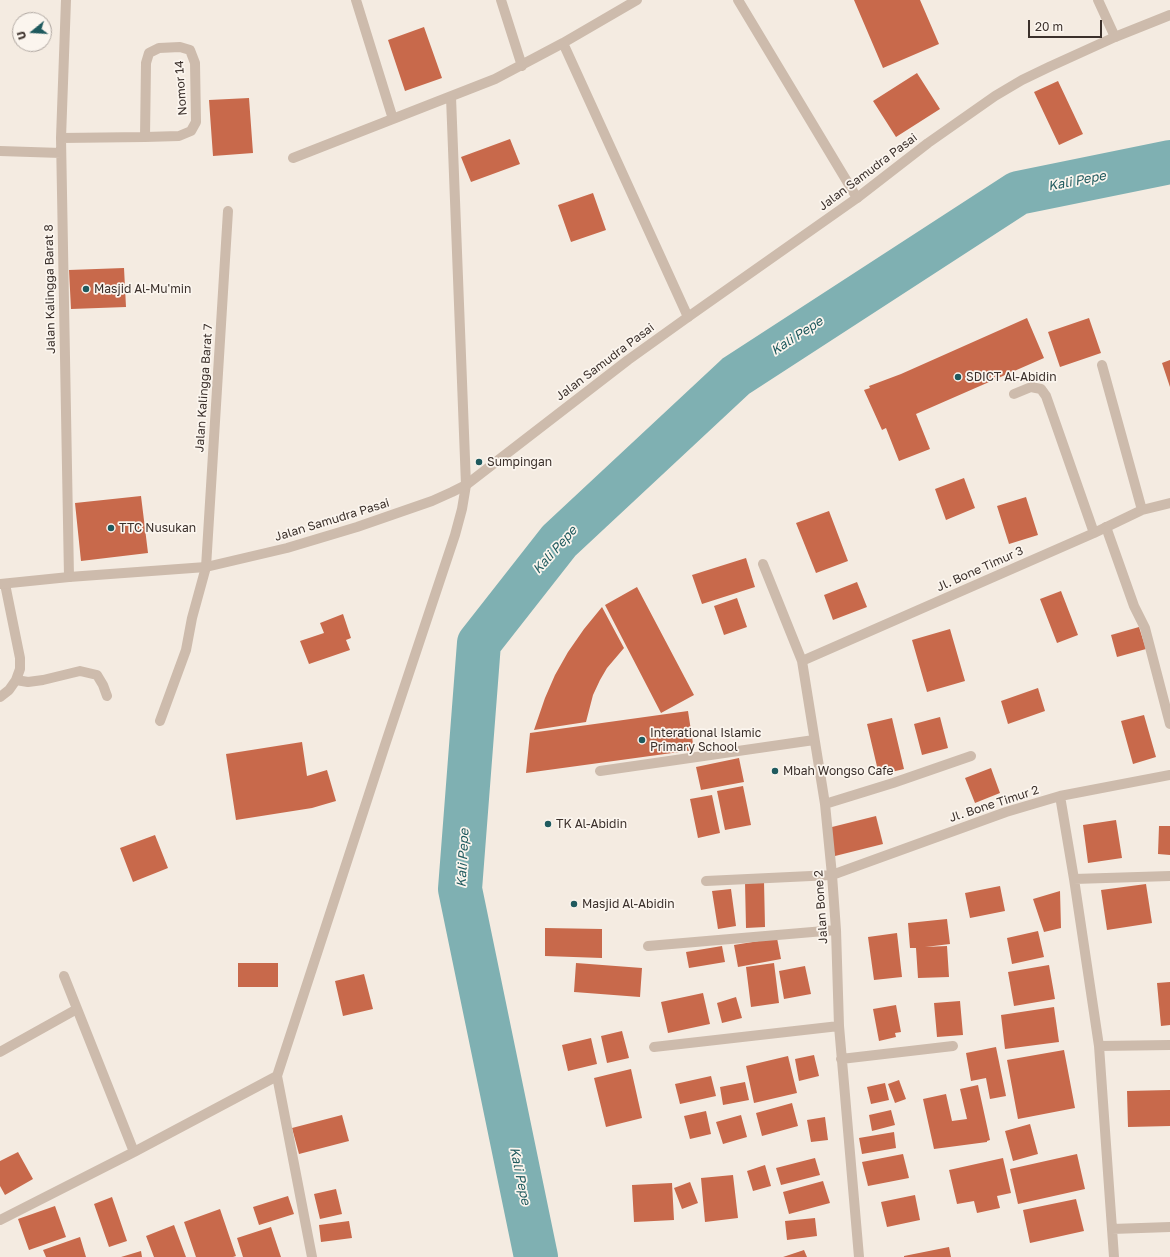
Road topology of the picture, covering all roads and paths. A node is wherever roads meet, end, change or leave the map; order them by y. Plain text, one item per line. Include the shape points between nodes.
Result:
1 (66, 0) edge
2 (356, 0) edge
3 (501, 0) edge
4 (637, 0) edge
5 (738, 0) edge
6 (1098, 0) edge
7 (1170, 15) edge
8 (1115, 37) junction
9 (563, 43) junction
10 (522, 66) junction
11 (451, 97) junction
12 (393, 119) junction
13 (145, 137) junction
14 (61, 138) junction
15 (0, 152) edge
16 (61, 153) junction
17 (293, 158) dead end
18 (857, 198) junction
19 (228, 211) dead end
20 (688, 317) junction
21 (1102, 364) dead end
22 (1014, 394) dead end
23 (466, 485) junction
24 (1170, 503) edge
25 (1142, 510) junction
26 (1106, 527) junction
27 (1094, 533) junction
28 (763, 564) dead end
29 (206, 567) junction
30 (69, 577) junction
31 (3, 584) edge
32 (802, 661) junction
33 (16, 680) junction
34 (107, 696) dead end
35 (0, 697) edge
36 (160, 721) dead end
37 (1170, 724) edge
38 (814, 740) junction
39 (971, 756) dead end
40 (600, 771) dead end
41 (1170, 775) edge
42 (1060, 796) junction
43 (824, 804) junction
44 (832, 876) junction
45 (1170, 876) edge
46 (1074, 879) junction
47 (706, 881) dead end
48 (836, 930) junction
49 (648, 946) dead end
50 (64, 976) dead end
51 (77, 1009) junction
52 (839, 1026) junction
53 (1170, 1044) edge
54 (954, 1046) dead end
55 (1099, 1046) junction
56 (654, 1047) dead end
57 (0, 1052) edge
58 (841, 1059) junction
59 (277, 1076) junction
60 (134, 1152) junction
61 (0, 1220) edge
62 (1170, 1227) edge
63 (1112, 1229) junction
64 (312, 1257) edge
65 (859, 1257) edge
66 (1114, 1257) edge

1 - 14 street, Jalan Kalingga Barat 8
2 - 12 street
3 - 10 street
4 - 9 street
5 - 18 street
6 - 8 street
7 - 8 street, Jalan Samudra Pasai
8 - 18 street, Jalan Samudra Pasai via 1022,80 995,96 928,143
9 - 10 street
9 - 20 street
10 - 11 street
11 - 12 street
11 - 23 street
12 - 17 street
13 - 13 street, Nomor 14 via 179,136 191,131 196,122 195,63 190,50 180,47 159,48 149,53 146,63
13 - 14 street, Nomor 14
14 - 16 street, Jalan Kalingga Barat 8
15 - 16 street
16 - 30 street, Jalan Kalingga Barat 8
18 - 20 street, Jalan Samudra Pasai
19 - 29 street, Jalan Kalingga Barat 7
20 - 23 street, Jalan Samudra Pasai
21 - 25 street
22 - 27 street via 1031,388 1041,389 1046,396
23 - 29 street, Jalan Samudra Pasai via 432,501 357,527 287,548
23 - 59 street via 455,535
24 - 25 street, Jl. Bone Timur 3
25 - 26 street, Jl. Bone Timur 3
26 - 27 street, Jl. Bone Timur 3
26 - 37 street via 1134,606 1145,628
27 - 32 street, Jl. Bone Timur 3
28 - 32 street, Jalan Bone 2
29 - 30 street, Jalan Samudra Pasai
29 - 36 street, Jalan Kalingga Barat 7 via 186,650
30 - 31 street, Jalan Samudra Pasai
31 - 33 street via 20,658
32 - 38 street, Jalan Bone 2
33 - 34 street via 43,680 80,671 97,675
33 - 35 street
38 - 40 street
38 - 43 street, Jalan Bone 2
39 - 43 street
41 - 42 street, Jl. Bone Timur 2
42 - 44 street, Jl. Bone Timur 2 via 1006,812
42 - 46 street
43 - 44 street, Jalan Bone 2
44 - 47 street, Jl. Bone Timur 2
44 - 48 street, Jalan Bone 2
45 - 46 street
46 - 55 street
48 - 49 street
48 - 52 street, Jalan Bone 2
50 - 51 street
51 - 57 street
51 - 60 street
52 - 56 street
52 - 58 street, Jalan Bone 2
53 - 55 street
54 - 58 street
55 - 63 street
58 - 65 street, Jalan Bone 2
59 - 60 street
59 - 64 street
60 - 61 street
62 - 63 street
63 - 66 street

